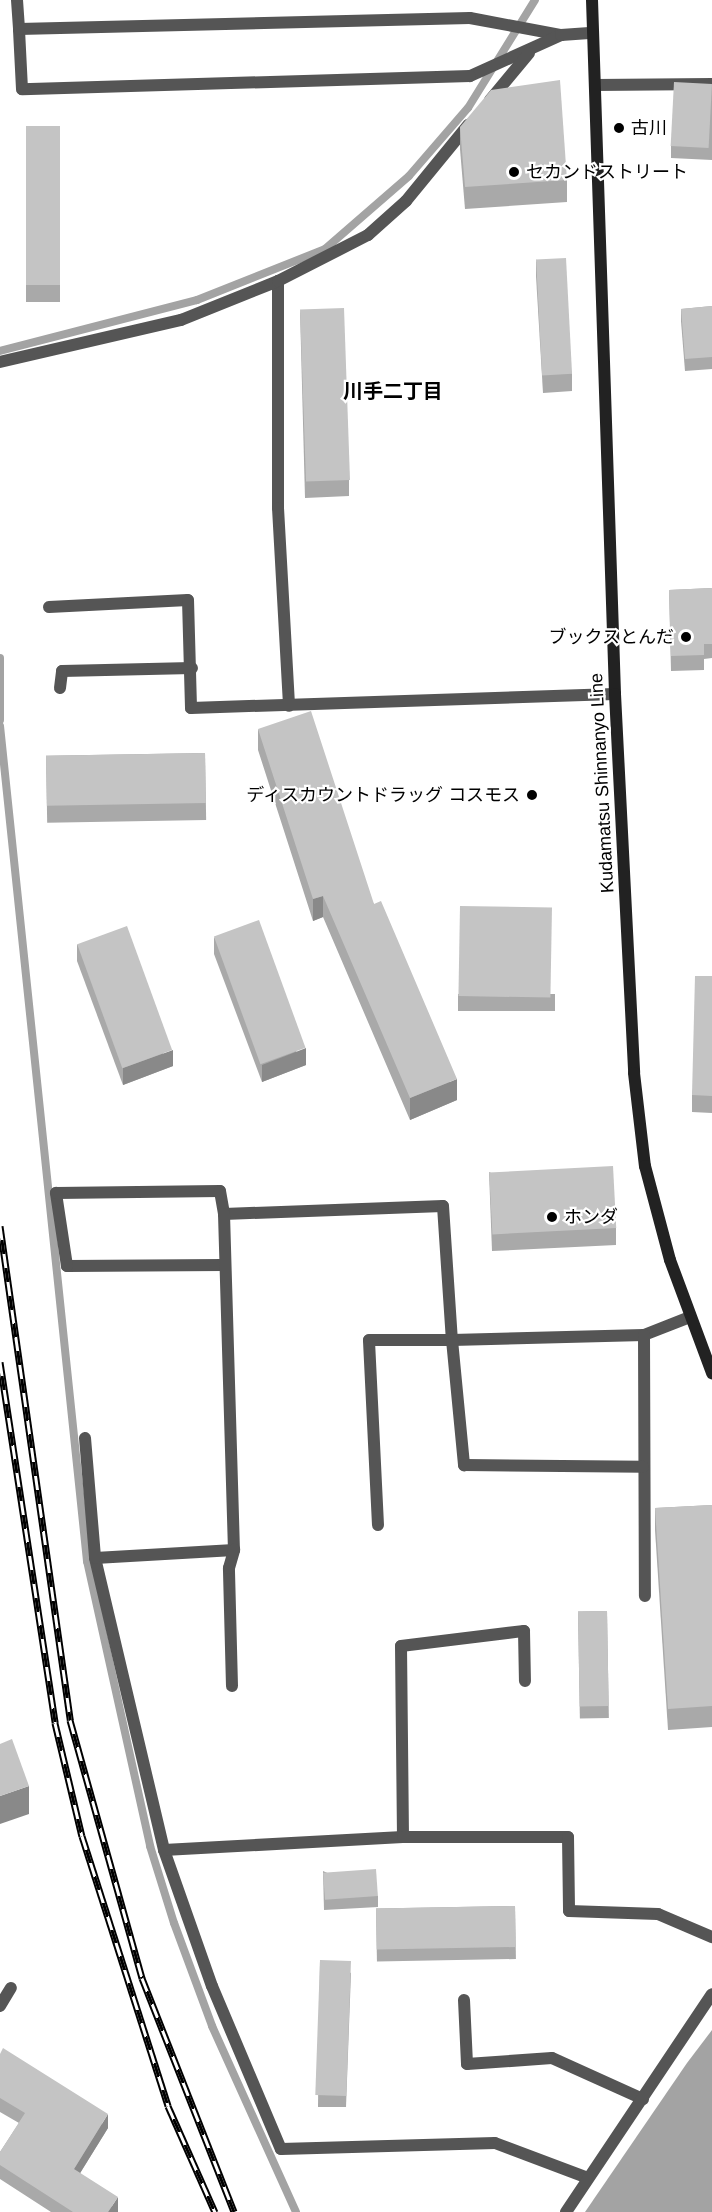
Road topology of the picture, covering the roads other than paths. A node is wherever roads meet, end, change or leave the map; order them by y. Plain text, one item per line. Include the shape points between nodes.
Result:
1 (17, 0) edge
2 (592, 0) edge
3 (19, 29) junction
4 (593, 33) junction
5 (561, 35) junction
6 (529, 52) junction
7 (712, 84) edge
8 (595, 86) junction
9 (278, 281) junction
10 (0, 362) edge
11 (49, 607) dead end
12 (192, 668) junction
13 (60, 688) dead end
14 (615, 694) junction
15 (290, 706) junction
16 (224, 1214) junction
17 (223, 1265) junction
18 (690, 1317) junction
19 (644, 1335) junction
20 (452, 1340) junction
21 (712, 1373) edge
22 (85, 1438) dead end
23 (643, 1467) junction
24 (378, 1525) dead end
25 (234, 1550) junction
26 (95, 1558) junction
27 (645, 1596) dead end
28 (525, 1681) dead end
29 (232, 1686) dead end
30 (403, 1837) junction
31 (164, 1850) junction
32 (712, 1937) edge
33 (11, 1988) dead end
34 (712, 1994) edge
35 (464, 2000) dead end
36 (0, 2006) edge
37 (643, 2099) junction
38 (588, 2178) junction
39 (566, 2212) edge

1 - 3 street
2 - 4 main road, Kudamatsu Shinnanyo Line
3 - 5 street via 470,18
3 - 6 street via 22,90 470,76
4 - 5 street
4 - 8 main road, Kudamatsu Shinnanyo Line
5 - 6 street
6 - 9 street via 406,201 368,235
7 - 8 street
8 - 14 main road, Kudamatsu Shinnanyo Line
9 - 10 street via 180,320
9 - 15 street via 278,508
11 - 12 street via 188,600
12 - 13 street via 62,671
12 - 15 street via 191,708
14 - 15 street
14 - 18 main road, Kudamatsu Shinnanyo Line via 634,1073 645,1166
16 - 17 street
16 - 17 street via 220,1191 56,1193 67,1266
16 - 20 street via 442,1206
17 - 25 street
18 - 19 street
18 - 21 main road, Kudamatsu Shinnanyo Line
19 - 20 street
19 - 23 street
20 - 23 street via 464,1465
20 - 24 street via 369,1340
22 - 26 street
23 - 27 street
25 - 26 street
25 - 29 street via 229,1568
26 - 31 street
28 - 30 street via 524,1631 401,1646
30 - 31 street
30 - 32 street via 568,1837 569,1911 658,1914
31 - 38 street via 212,1986 281,2149 495,2143
33 - 36 street
34 - 37 street
35 - 37 street via 467,2064 552,2058
37 - 38 street
38 - 39 street

